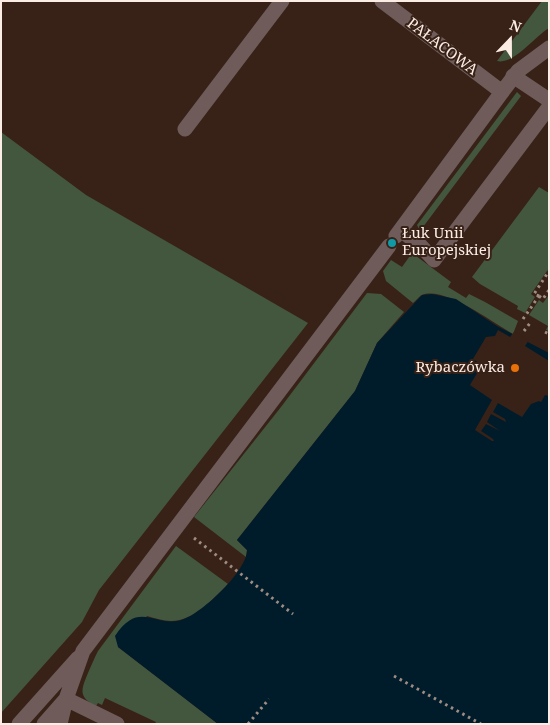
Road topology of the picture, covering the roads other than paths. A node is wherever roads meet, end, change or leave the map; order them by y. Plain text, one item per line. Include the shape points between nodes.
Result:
1 (282, 1) edge
2 (382, 1) edge
3 (549, 48) edge
4 (513, 76) junction
5 (502, 92) junction
6 (549, 100) edge
7 (549, 107) edge
8 (184, 129) dead end
9 (395, 238) junction
10 (83, 651) junction
11 (66, 699) junction
12 (19, 724) edge
13 (44, 724) edge
14 (60, 724) edge
15 (117, 724) edge

1 - 8 street
2 - 5 street, PAŁACOWA
3 - 4 street
4 - 5 street
4 - 6 street
5 - 9 street
7 - 9 street via 434,260 420,246
9 - 10 street
10 - 11 street
10 - 12 street
11 - 13 street
11 - 14 street
11 - 15 street

